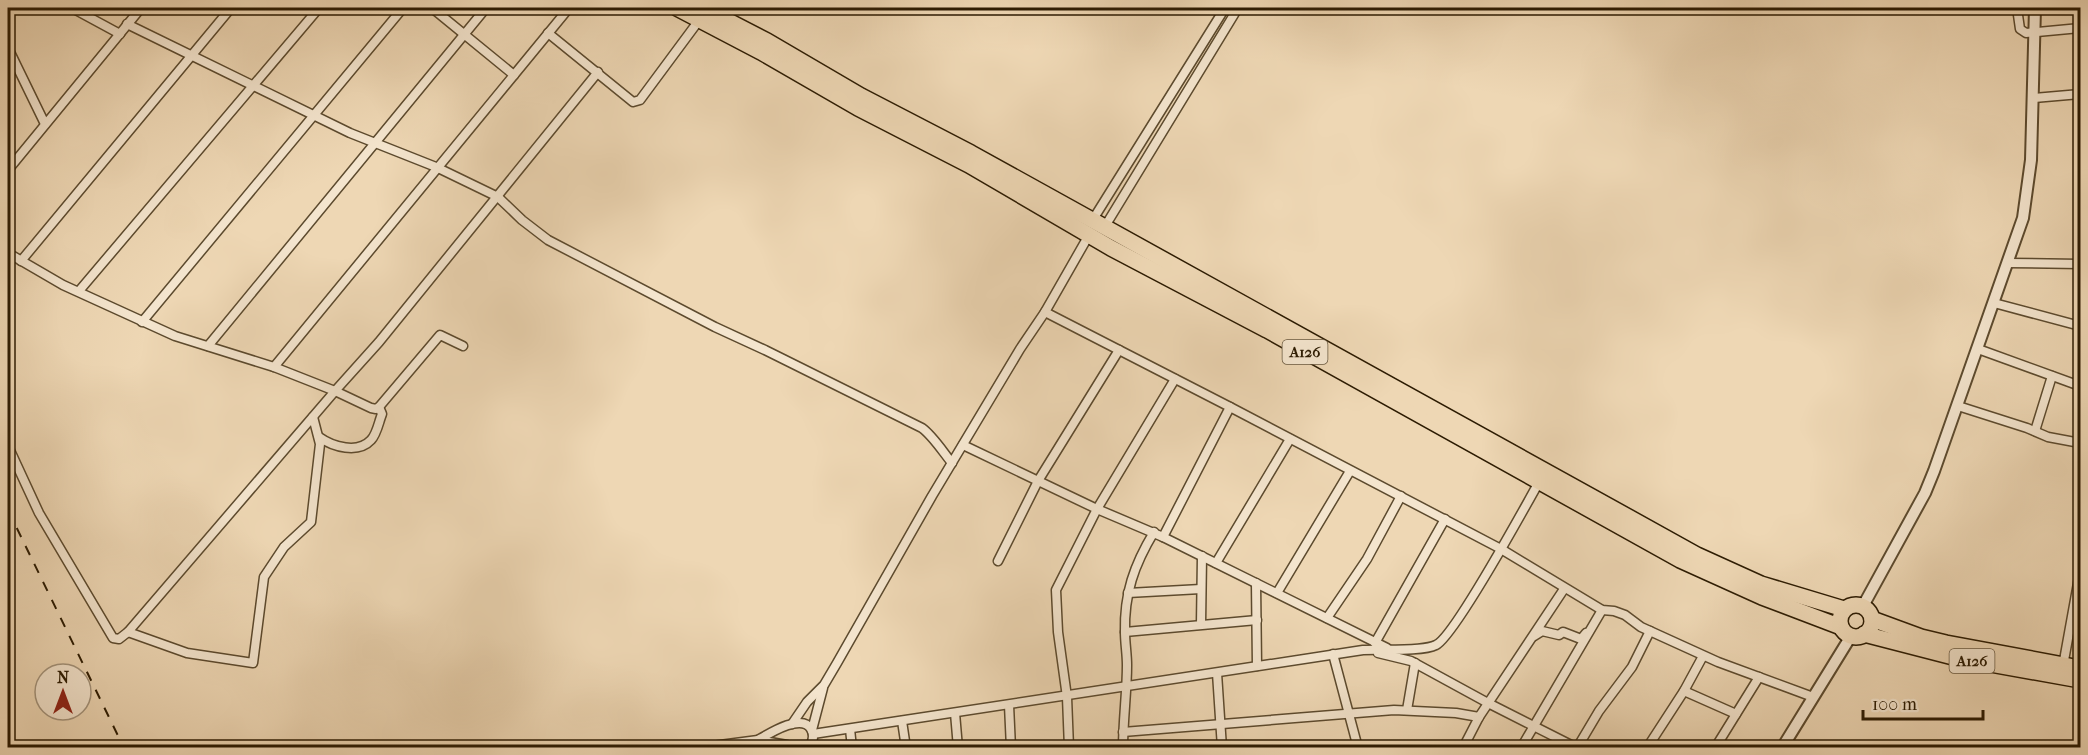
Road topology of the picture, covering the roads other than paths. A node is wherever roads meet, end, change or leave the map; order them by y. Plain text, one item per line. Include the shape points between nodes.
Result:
1 (72, 8) edge
2 (141, 8) edge
3 (231, 8) edge
4 (319, 8) edge
5 (403, 8) edge
6 (432, 8) edge
7 (486, 8) edge
8 (569, 8) edge
9 (677, 8) edge
10 (1225, 8) edge
11 (1238, 8) edge
12 (2017, 8) edge
13 (2035, 8) edge
14 (702, 13) edge
15 (128, 24) junction
16 (2080, 28) edge
17 (2036, 31) junction
18 (549, 33) junction
19 (120, 34) junction
20 (464, 34) junction
21 (8, 48) edge
22 (192, 55) junction
23 (598, 72) junction
24 (514, 75) junction
25 (254, 85) junction
26 (2080, 94) edge
27 (2034, 98) junction
28 (314, 115) junction
29 (45, 124) junction
30 (375, 143) junction
31 (436, 167) junction
32 (8, 170) edge
33 (498, 197) junction
34 (1095, 228) junction
35 (8, 253) edge
36 (21, 261) junction
37 (2007, 263) junction
38 (2080, 264) edge
39 (79, 291) junction
40 (1994, 303) junction
41 (1045, 312) junction
42 (142, 322) junction
43 (2080, 326) edge
44 (208, 346) junction
45 (463, 346) dead end
46 (1978, 349) junction
47 (1119, 350) junction
48 (274, 367) junction
49 (2052, 376) junction
50 (1175, 379) junction
51 (2080, 386) edge
52 (335, 391) junction
53 (1958, 406) junction
54 (379, 407) junction
55 (1230, 407) junction
56 (313, 417) junction
57 (2035, 431) junction
58 (319, 437) junction
59 (1290, 439) junction
60 (2080, 443) edge
61 (963, 445) junction
62 (8, 446) edge
63 (952, 463) junction
64 (1350, 471) junction
65 (1038, 481) junction
66 (1539, 482) junction
67 (1401, 496) junction
68 (1097, 508) junction
69 (1445, 519) junction
70 (1154, 532) junction
71 (1163, 537) junction
72 (1501, 549) junction
73 (1202, 556) junction
74 (998, 561) dead end
75 (1216, 563) junction
76 (2080, 572) edge
77 (1256, 583) junction
78 (1201, 589) junction
79 (1564, 589) junction
80 (1128, 593) junction
81 (1276, 593) junction
82 (1844, 609) junction
83 (1602, 610) junction
84 (1867, 612) junction
85 (1327, 618) junction
86 (1257, 620) junction
87 (1201, 624) junction
88 (1650, 631) junction
89 (128, 632) junction
90 (1125, 632) junction
91 (1852, 632) junction
92 (1531, 638) junction
93 (1375, 642) junction
94 (1388, 649) junction
95 (1363, 650) junction
96 (1333, 654) junction
97 (1703, 656) junction
98 (1415, 663) junction
99 (1257, 666) junction
100 (2062, 666) junction
101 (2080, 668) edge
102 (1217, 673) junction
103 (1759, 677) junction
104 (2080, 680) edge
105 (824, 685) junction
106 (1125, 686) junction
107 (1684, 691) junction
108 (1067, 697) junction
109 (1813, 698) junction
110 (1488, 703) junction
111 (1009, 705) junction
112 (1407, 710) junction
113 (955, 713) junction
114 (1349, 714) junction
115 (1736, 714) junction
116 (1479, 717) junction
117 (902, 721) junction
118 (1220, 724) junction
119 (790, 725) junction
120 (1534, 726) junction
121 (849, 729) junction
122 (813, 732) junction
123 (1123, 732) junction
124 (758, 740) junction
125 (789, 746) edge
126 (697, 747) edge
127 (808, 747) edge
128 (852, 747) edge
129 (906, 747) edge
130 (958, 747) edge
131 (1011, 747) edge
132 (1069, 747) edge
133 (1123, 747) edge
134 (1222, 747) edge
135 (1358, 747) edge
136 (1463, 747) edge
137 (1521, 747) edge
138 (1577, 747) edge
139 (1647, 747) edge
140 (1715, 747) edge
141 (1782, 747) edge

1 - 19 street
2 - 15 street
3 - 22 street
4 - 25 street
5 - 28 street
6 - 20 street
7 - 20 street
8 - 18 street
9 - 14 highway, A126
10 - 34 street
11 - 34 street
12 - 17 street via 2020,29 2026,33
13 - 17 street
14 - 23 street via 640,100 633,102
14 - 34 highway, A126 via 971,153
15 - 19 street
15 - 22 street
16 - 17 street
17 - 27 street
18 - 23 street
18 - 24 street
19 - 29 street
20 - 24 street
20 - 30 street
21 - 29 street
22 - 25 street
22 - 36 street
23 - 33 street
24 - 31 street
25 - 28 street
25 - 39 street
26 - 27 street
27 - 37 street via 2026,201
28 - 30 street
28 - 42 street
29 - 32 street
30 - 31 street
30 - 44 street
31 - 33 street
31 - 48 street
33 - 52 street
33 - 63 street via 548,240 922,428
34 - 41 street
34 - 66 highway, A126 via 1266,330
34 - 82 highway, A126 via 1280,323 1697,555 1761,584
35 - 36 street
36 - 39 street
37 - 38 street
37 - 40 street
39 - 42 street
40 - 43 street
40 - 46 street
41 - 47 street
41 - 61 street
42 - 44 street
44 - 48 street
45 - 54 street via 440,335
46 - 49 street
46 - 53 street
47 - 50 street
47 - 65 street
48 - 52 street
49 - 51 street
49 - 57 street
50 - 55 street
50 - 68 street
52 - 54 street via 371,408
52 - 56 street
53 - 57 street
53 - 84 street via 1925,493
54 - 58 street via 382,414 372,439 361,448 340,446
55 - 59 street
55 - 71 street
56 - 58 street
56 - 89 street
57 - 60 street
58 - 89 street via 311,522 284,547 264,577 253,663 187,653
59 - 64 street
59 - 75 street
61 - 63 street
61 - 65 street
62 - 89 street via 39,513 113,638 119,639
63 - 105 street
64 - 67 street
64 - 81 street
65 - 68 street
65 - 74 street
66 - 72 street
66 - 91 highway, A126 via 1708,574
67 - 69 street
67 - 85 street via 1367,559
68 - 70 street
68 - 108 street via 1056,590
69 - 72 street
69 - 93 street
70 - 71 street
70 - 80 street via 1138,560
71 - 73 street
72 - 79 street
72 - 94 street via 1439,644
73 - 75 street
73 - 78 street
75 - 77 street
76 - 100 street
77 - 81 street
77 - 86 street
78 - 80 street
78 - 87 street
79 - 83 street
79 - 92 street
80 - 90 street
81 - 85 street
82 - 84 highway, A126 via 1853,605
82 - 91 highway via 1840,617
83 - 88 street via 1625,615
83 - 92 street via 1581,639 1563,632 1542,631
83 - 120 street
84 - 91 highway via 1870,628
84 - 100 highway, A126 via 1946,644
85 - 93 street
86 - 87 street
86 - 99 street
87 - 90 street
88 - 97 street
88 - 138 street via 1632,667
90 - 106 street
91 - 104 highway, A126 via 1957,658
91 - 109 street
92 - 110 street
93 - 94 street
94 - 95 street
95 - 96 street
95 - 98 street
96 - 99 street
96 - 114 street
97 - 103 street
97 - 107 street
98 - 110 street
98 - 112 street
99 - 102 street
100 - 101 highway, A126
102 - 106 street
102 - 118 street
103 - 109 street
103 - 115 street
105 - 119 street
105 - 122 street
106 - 108 street
106 - 123 street
107 - 115 street
107 - 139 street
108 - 111 street
108 - 132 street
109 - 141 street
110 - 116 street
110 - 120 street
111 - 113 street
111 - 131 street
112 - 114 street
112 - 116 street
113 - 117 street
113 - 130 street
114 - 118 street
114 - 135 street
115 - 140 street
116 - 136 street
117 - 121 street
117 - 129 street
118 - 123 street
118 - 134 street
119 - 122 street via 801,722
119 - 124 street
119 - 125 street via 784,736
120 - 137 street
120 - 138 street
121 - 122 street
121 - 128 street
122 - 127 street
123 - 133 street
124 - 125 street
124 - 126 street

